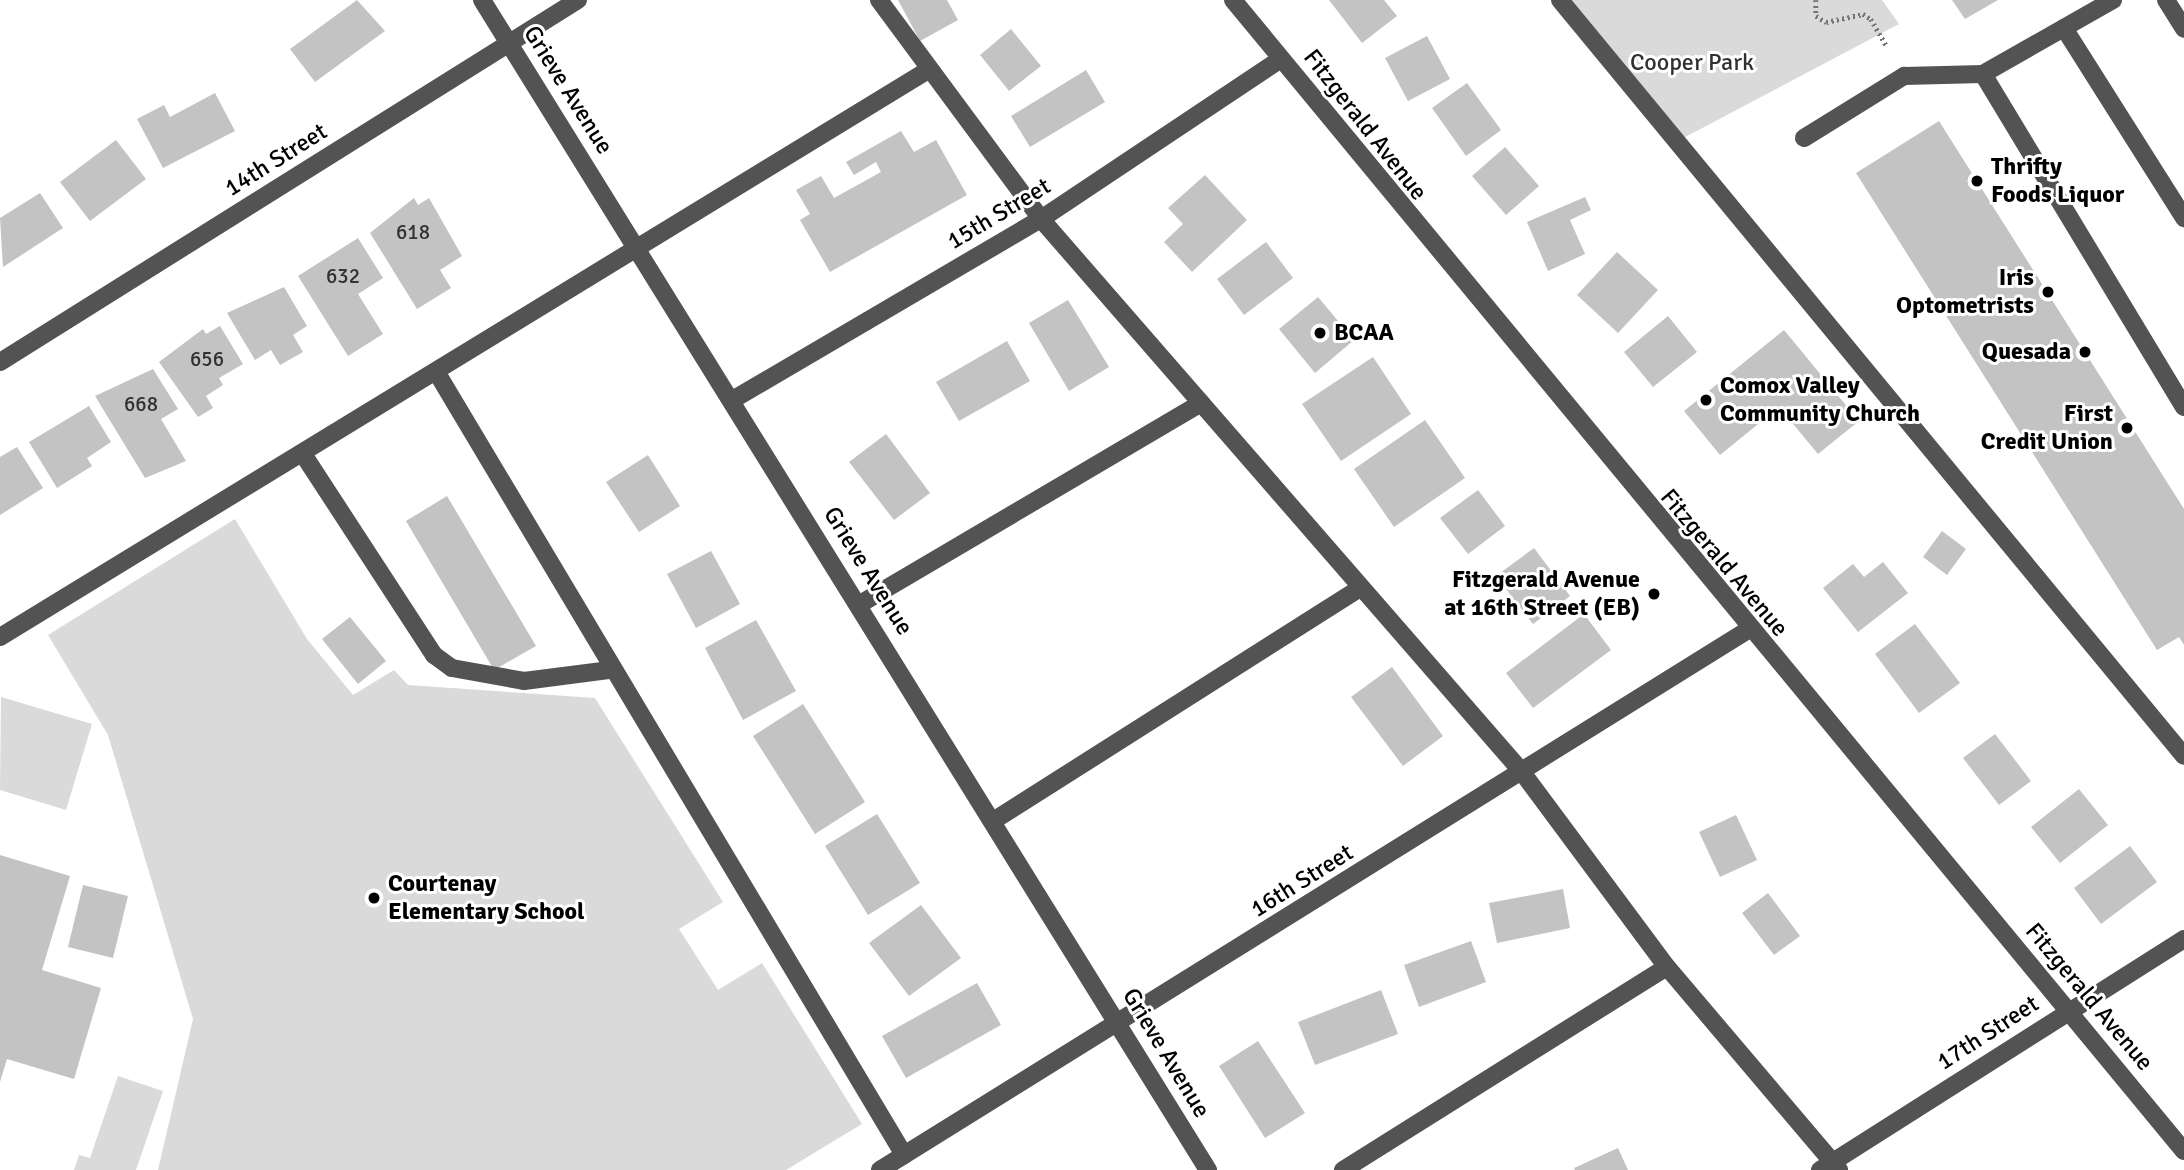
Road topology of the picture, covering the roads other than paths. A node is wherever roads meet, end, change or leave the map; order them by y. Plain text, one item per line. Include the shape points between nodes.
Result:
1 (482, 0) edge
2 (578, 0) edge
3 (879, 0) edge
4 (1233, 0) edge
5 (1560, 0) edge
6 (2113, 0) edge
7 (2166, 0) edge
8 (2064, 28) junction
9 (2184, 29) edge
10 (509, 43) junction
11 (1281, 59) junction
12 (928, 70) junction
13 (1983, 74) junction
14 (1804, 138) dead end
15 (2184, 218) edge
16 (1041, 219) junction
17 (638, 247) junction
18 (0, 362) edge
19 (437, 373) junction
20 (734, 399) junction
21 (1201, 403) junction
22 (2184, 407) edge
23 (303, 454) junction
24 (1358, 589) junction
25 (860, 604) junction
26 (1748, 630) junction
27 (0, 637) edge
28 (610, 670) junction
29 (2184, 756) edge
30 (1522, 772) junction
31 (993, 821) junction
32 (2184, 939) edge
33 (1667, 967) junction
34 (2069, 1010) junction
35 (1122, 1022) junction
36 (2184, 1151) edge
37 (904, 1155) junction
38 (1830, 1167) edge
39 (880, 1170) edge
40 (1208, 1170) edge
41 (1343, 1170) edge

1 - 10 street, Grieve Avenue
2 - 10 street, 14th Street
3 - 12 street
4 - 11 street, Fitzgerald Avenue
5 - 29 street
6 - 8 street
7 - 9 street
8 - 13 street
8 - 15 street
10 - 17 street, Grieve Avenue
10 - 18 street, 14th Street
11 - 16 street, 15th Street
11 - 26 street, Fitzgerald Avenue
12 - 16 street
12 - 17 street
13 - 14 street via 1904,76
13 - 22 street
16 - 20 street, 15th Street
16 - 21 street
17 - 19 street
17 - 20 street, Grieve Avenue
19 - 23 street
19 - 28 street
20 - 25 street, Grieve Avenue
21 - 24 street
21 - 25 street
23 - 27 street
23 - 28 street via 434,654 452,668 524,681
24 - 30 street
24 - 31 street
25 - 31 street, Grieve Avenue
26 - 30 street, 16th Street
26 - 34 street, Fitzgerald Avenue
28 - 37 street
30 - 33 street
30 - 35 street, 16th Street
31 - 35 street, Grieve Avenue
32 - 34 street, 17th Street
33 - 38 street
33 - 41 street
34 - 36 street, Fitzgerald Avenue
34 - 38 street, 17th Street
35 - 37 street, 16th Street
35 - 40 street, Grieve Avenue
37 - 39 street, 16th Street

